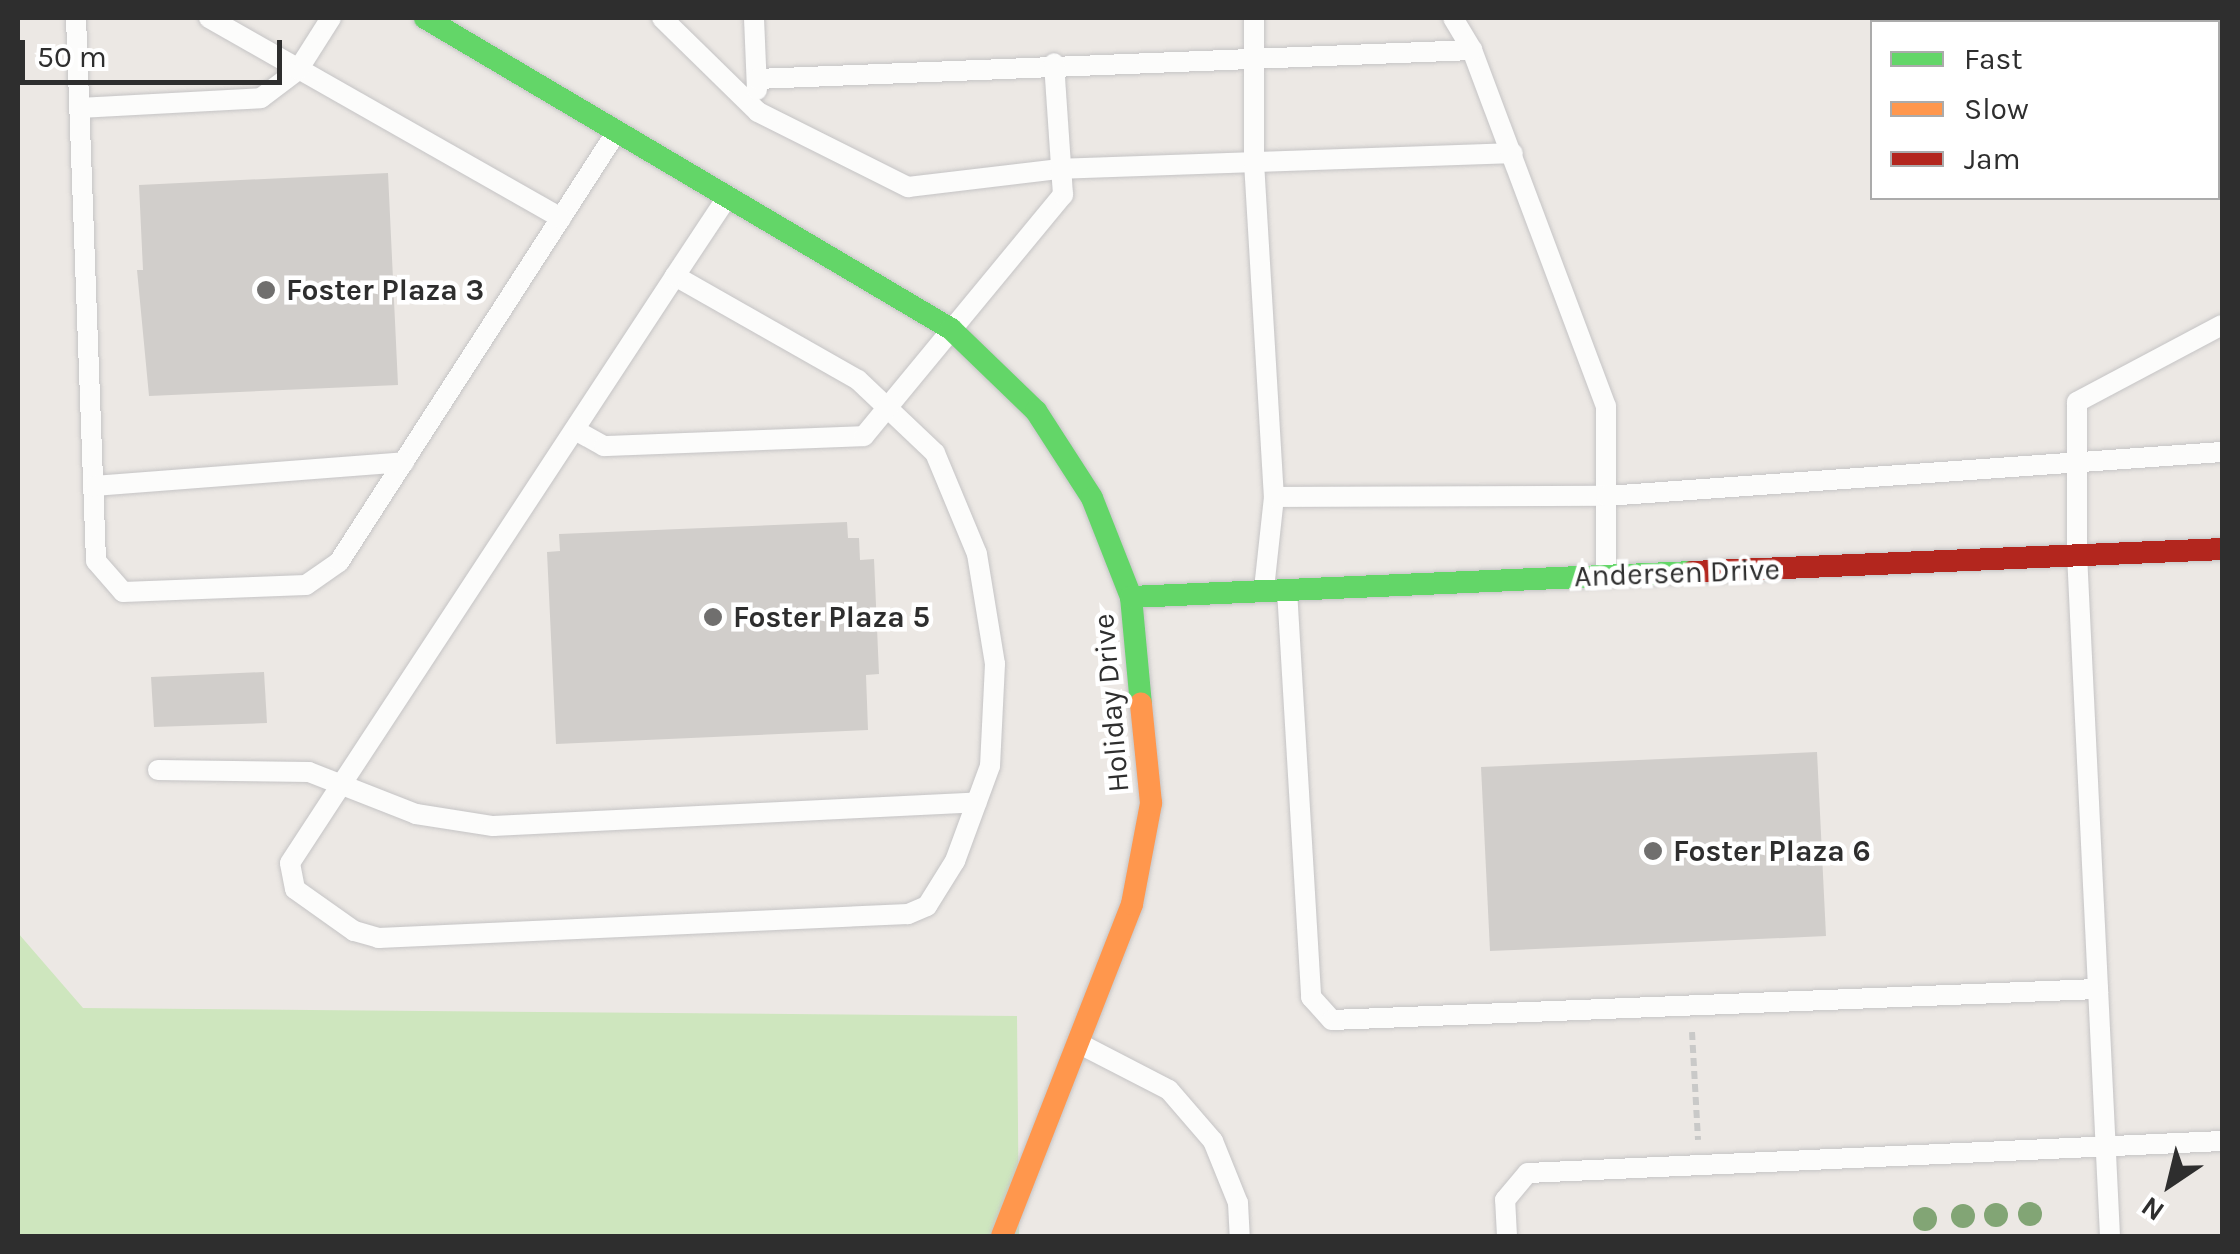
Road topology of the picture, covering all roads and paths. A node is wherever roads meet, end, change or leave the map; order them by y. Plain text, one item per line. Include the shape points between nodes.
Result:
1 (76, 18) edge
2 (210, 18) edge
3 (331, 18) edge
4 (425, 18) edge
5 (662, 18) edge
6 (754, 18) edge
7 (1254, 18) edge
8 (1452, 18) edge
9 (1472, 50) junction
10 (1255, 57) junction
11 (1054, 63) junction
12 (298, 70) junction
13 (757, 79) junction
14 (79, 108) junction
15 (758, 112) junction
16 (618, 129) junction
17 (1513, 154) junction
18 (1254, 162) junction
19 (1058, 169) junction
20 (728, 195) junction
21 (561, 218) junction
22 (675, 276) junction
23 (2222, 325) edge
24 (951, 329) junction
25 (2222, 337) edge
26 (2198, 338) junction
27 (887, 406) junction
28 (575, 430) junction
29 (2222, 452) edge
30 (404, 462) junction
31 (2078, 462) junction
32 (94, 486) junction
33 (1274, 496) junction
34 (1606, 496) junction
35 (2222, 549) edge
36 (2077, 554) junction
37 (1606, 576) junction
38 (1288, 590) junction
39 (1264, 591) junction
40 (1132, 596) junction
41 (158, 770) dead end
42 (343, 782) junction
43 (976, 802) junction
44 (2098, 990) junction
45 (1692, 1031) dead end
46 (1078, 1043) junction
47 (2222, 1141) edge
48 (1698, 1144) dead end
49 (2106, 1147) junction
50 (1002, 1236) edge
51 (1240, 1236) edge
52 (1506, 1236) edge
53 (2110, 1236) edge

1 - 14 lane
2 - 12 lane
3 - 12 lane
4 - 16 street, Holiday Drive
5 - 15 lane
6 - 13 lane
7 - 10 lane
8 - 9 lane
9 - 10 lane
9 - 17 lane
10 - 11 lane
10 - 18 lane
11 - 13 lane
11 - 19 lane
12 - 14 lane via 261,98
12 - 21 lane
13 - 15 lane
14 - 32 lane
15 - 19 lane via 908,187
16 - 20 street, Holiday Drive
16 - 21 lane
17 - 18 lane
17 - 34 lane via 1606,406
18 - 19 lane
18 - 33 lane
19 - 24 lane via 1063,195
20 - 22 lane
20 - 24 street, Holiday Drive
21 - 30 lane
22 - 27 lane via 858,380
22 - 28 lane
23 - 26 lane
24 - 27 lane
24 - 40 street, Holiday Drive via 999,369 1067,456
25 - 26 lane
26 - 31 lane via 2077,402
27 - 28 lane via 864,436 604,446
27 - 43 lane via 935,452 977,554 995,664 990,766
28 - 42 lane
29 - 31 lane
30 - 32 lane
30 - 32 lane via 340,562 306,585 123,592 96,562
31 - 34 lane
31 - 36 lane
33 - 34 lane
33 - 39 lane
34 - 37 lane
35 - 36 street, Andersen Drive
36 - 37 street, Andersen Drive
36 - 44 lane
37 - 38 street, Andersen Drive
38 - 39 street, Andersen Drive
38 - 44 lane via 1312,997 1332,1020
39 - 40 street, Andersen Drive
40 - 46 street, Holiday Drive via 1151,803 1132,904
41 - 42 lane via 266,768
42 - 43 lane via 416,814 493,826
42 - 43 lane via 290,863 291,882 354,930 379,938 918,912 955,860
44 - 49 lane
45 - 48 path
46 - 50 street, Holiday Drive
46 - 51 lane via 1169,1090 1213,1141 1238,1203
47 - 49 lane
49 - 52 lane via 1528,1173 1505,1200
49 - 53 lane

